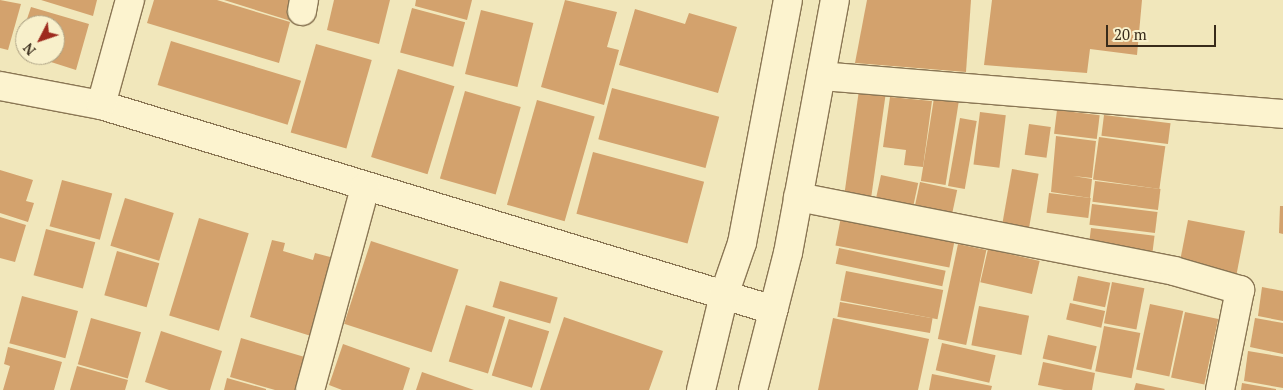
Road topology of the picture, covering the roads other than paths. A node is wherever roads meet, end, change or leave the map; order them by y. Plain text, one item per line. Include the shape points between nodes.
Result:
1 (130, 0) edge
2 (788, 0) edge
3 (835, 0) edge
4 (821, 76) junction
5 (0, 86) edge
6 (101, 105) junction
7 (1283, 114) edge
8 (365, 187) junction
9 (798, 197) junction
10 (724, 295) junction
11 (773, 310) junction
12 (310, 390) edge
13 (701, 390) edge
14 (753, 390) edge
15 (1220, 390) edge

1 - 6 street
2 - 10 street via 742,243
3 - 4 street
4 - 7 street
4 - 9 street
5 - 6 street
6 - 8 street
8 - 10 street
8 - 12 street
9 - 11 street
9 - 15 street via 1174,271 1240,290
10 - 11 street
10 - 13 street
11 - 14 street

